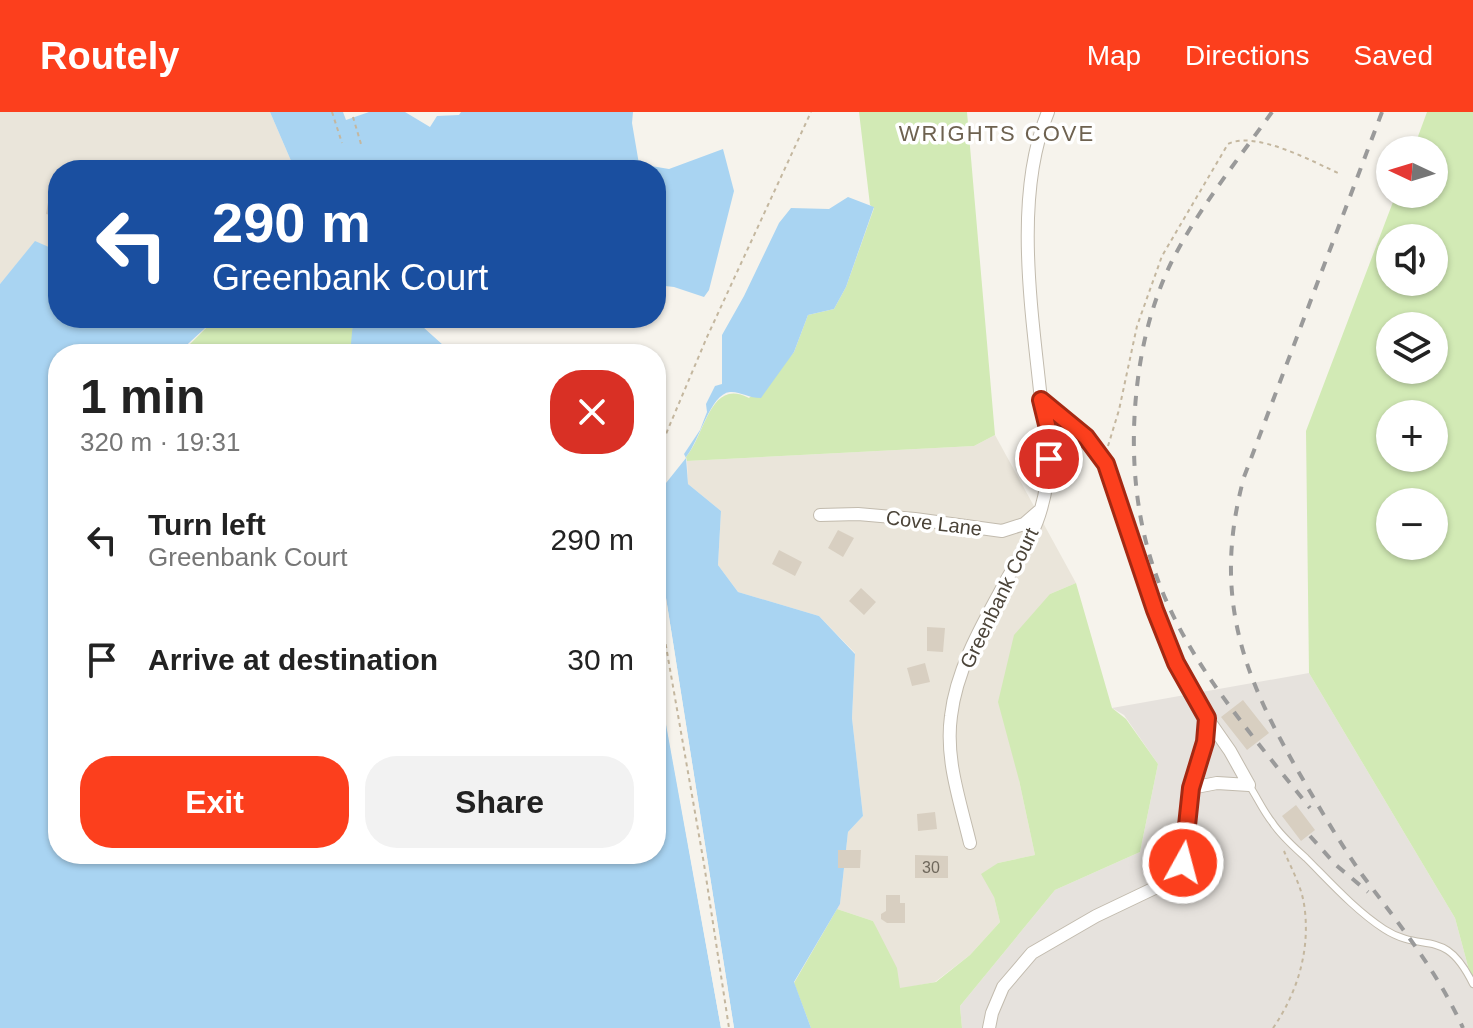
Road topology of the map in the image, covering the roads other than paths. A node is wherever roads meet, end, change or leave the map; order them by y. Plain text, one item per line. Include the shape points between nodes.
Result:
1 (1048, 112) edge
2 (1041, 400) junction
3 (1041, 509) junction
4 (820, 515) dead end
5 (1207, 718) junction
6 (1249, 785) junction
7 (1191, 788) junction
8 (970, 843) dead end
9 (1473, 984) edge
10 (989, 1028) edge

1 - 2 street, Greenbank Court via 1035,146 1028,253
2 - 3 street, Greenbank Court via 1050,437
2 - 5 street via 1086,437 1101,458 1176,663
3 - 4 street, Cove Lane via 1024,524 1002,531 915,519
3 - 8 street, Greenbank Court via 955,694 950,758
5 - 6 street
5 - 7 street
6 - 7 street
6 - 9 lane via 1273,824 1368,916 1396,936 1447,949
7 - 10 street via 1186,853 1178,872 1032,953 1003,987

